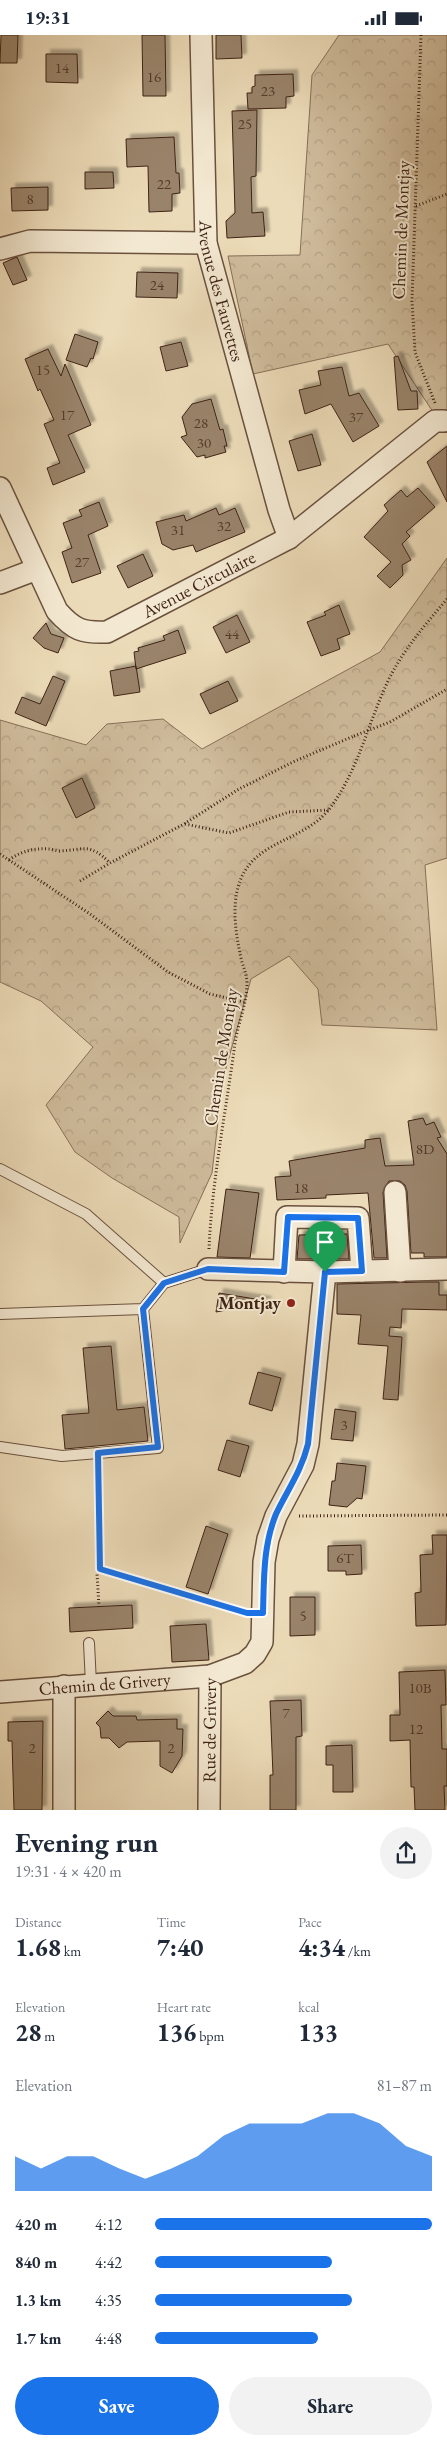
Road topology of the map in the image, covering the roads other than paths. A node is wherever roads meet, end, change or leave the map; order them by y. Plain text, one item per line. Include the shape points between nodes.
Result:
1 (200, 35) edge
2 (206, 243) junction
3 (0, 249) edge
4 (444, 421) road end
5 (0, 488) edge
6 (289, 537) junction
7 (37, 569) junction
8 (0, 583) edge
9 (0, 1169) edge
10 (395, 1193) dead end
11 (208, 1269) joint
12 (447, 1269) edge
13 (362, 1271) junction
14 (400, 1271) junction
15 (284, 1272) junction
16 (325, 1272) junction
17 (164, 1283) junction
18 (143, 1309) junction
19 (0, 1314) edge
20 (0, 1447) edge
21 (89, 1643) dead end
22 (210, 1676) junction
23 (91, 1684) junction
24 (64, 1687) junction
25 (0, 1692) edge
26 (64, 1810) edge
27 (209, 1810) edge

1 - 2 street, Avenue des Fauvettes
2 - 3 street via 30,241
2 - 6 street, Avenue des Fauvettes
4 - 6 street, Avenue Circulaire via 435,421
5 - 7 street, Avenue Circulaire
6 - 7 street, Avenue Circulaire via 107,632 89,633 70,626 57,611
7 - 8 street
9 - 17 lane via 86,1214
10 - 14 street
11 - 15 street
11 - 17 lane
12 - 14 street
13 - 14 street
13 - 15 street via 358,1218 288,1217
13 - 16 street
15 - 16 street
16 - 22 street, Rue de Grivery via 308,1444 303,1465 276,1515 268,1539 264,1562 262,1642 245,1663
17 - 18 lane
18 - 19 lane
18 - 20 lane via 158,1447 62,1456
21 - 23 lane
22 - 23 street, Chemin de Grivery
22 - 27 street, Rue de Grivery
23 - 24 street, Chemin de Grivery
24 - 25 street, Chemin de Grivery
24 - 26 street

